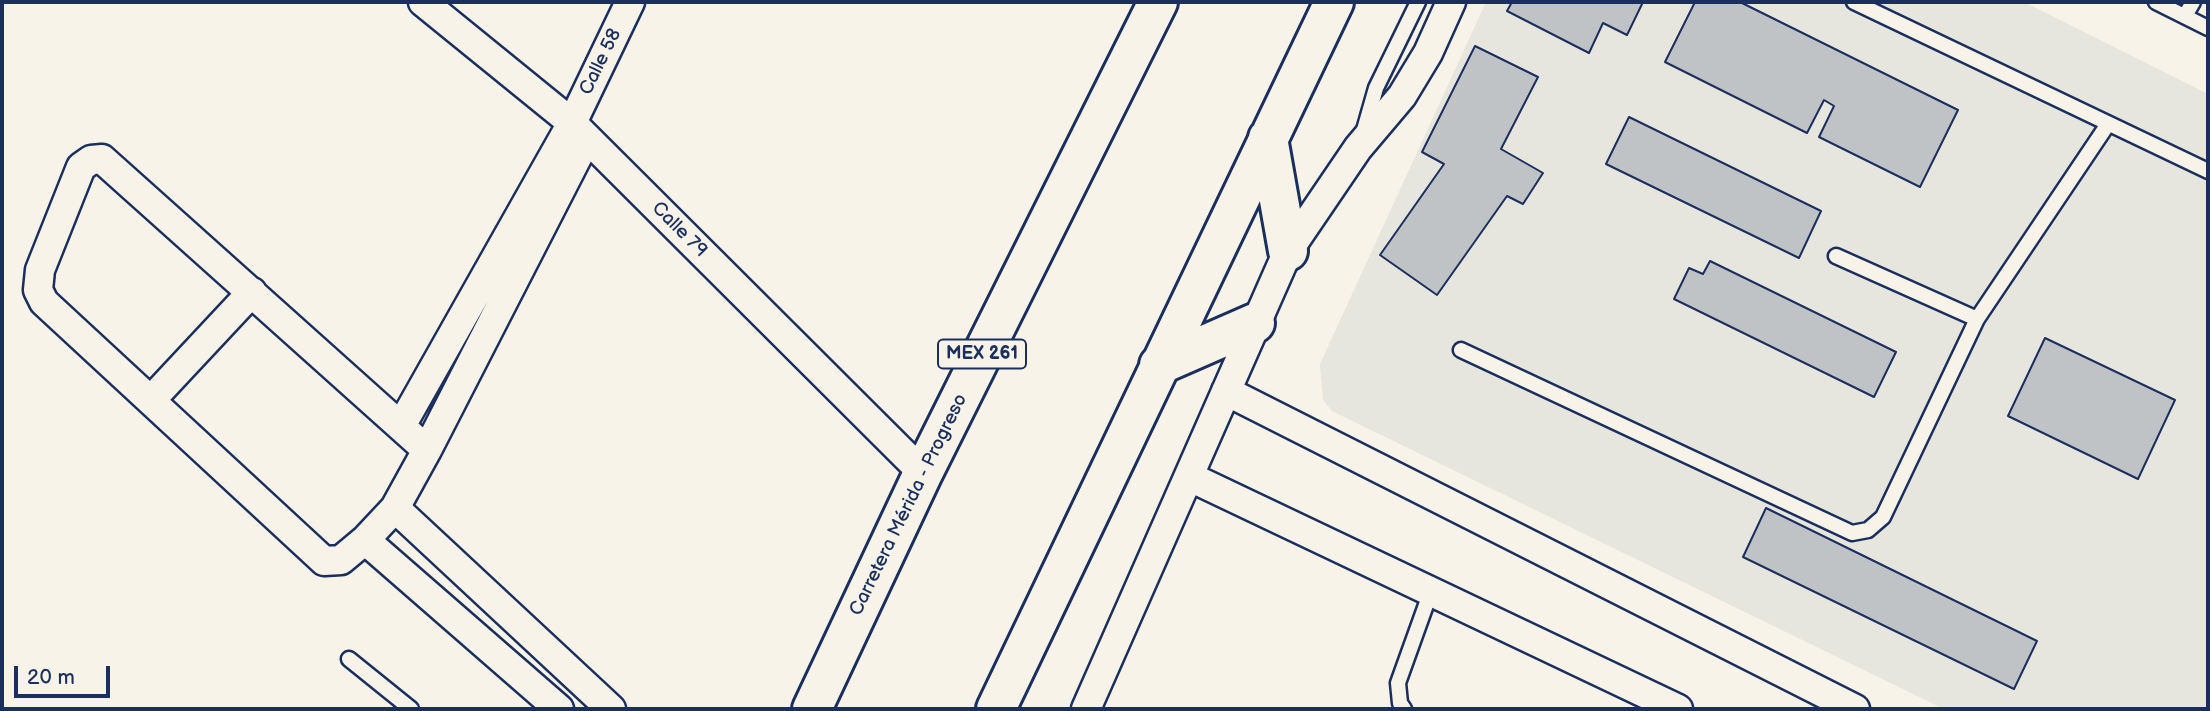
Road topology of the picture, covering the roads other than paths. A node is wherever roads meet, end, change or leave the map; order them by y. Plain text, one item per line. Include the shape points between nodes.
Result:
1 (423, 2) edge
2 (630, 2) edge
3 (1158, 2) edge
4 (1334, 2) edge
5 (1418, 2) edge
6 (1451, 2) edge
7 (1854, 2) edge
8 (2156, 2) edge
9 (2193, 2) edge
10 (2185, 16) junction
11 (2208, 28) edge
12 (2108, 124) junction
13 (580, 130) junction
14 (1268, 138) junction
15 (1358, 148) junction
16 (2208, 171) edge
17 (1288, 251) junction
18 (1836, 256) dead end
19 (252, 292) junction
20 (1977, 319) junction
21 (1255, 323) junction
22 (1461, 350) dead end
23 (1159, 365) junction
24 (1226, 391) junction
25 (151, 400) junction
26 (401, 426) junction
27 (427, 450) junction
28 (923, 473) junction
29 (1190, 477) junction
30 (395, 508) junction
31 (365, 540) junction
32 (1431, 592) junction
33 (349, 659) dead end
34 (411, 709) edge
35 (559, 709) edge
36 (611, 709) edge
37 (812, 709) edge
38 (996, 709) edge
39 (1086, 709) edge
40 (1404, 709) edge
41 (1678, 709) edge
42 (1855, 709) edge

1 - 13 street, Calle 79
2 - 13 street, Calle 58
3 - 28 highway, Carretera Mérida - Progreso / MEX 261
4 - 14 highway
5 - 15 lane via 1376,88
6 - 15 street via 1408,86
7 - 12 lane
8 - 10 lane
9 - 10 lane
10 - 11 lane
12 - 16 lane
12 - 20 lane
13 - 26 street
13 - 27 street
13 - 28 street, Calle 79
14 - 17 highway
14 - 23 highway
15 - 17 street
17 - 21 street
18 - 20 lane
19 - 25 street
19 - 25 street via 114,167 102,159 82,167 40,270 38,290 44,302
19 - 26 street
20 - 22 lane via 1883,517 1868,530 1852,533
21 - 23 highway
21 - 24 street
23 - 38 highway
24 - 29 street
24 - 42 street
25 - 31 street via 324,561 341,559
26 - 27 street
27 - 30 street
28 - 37 highway, Carretera Mérida - Progreso / MEX 261
29 - 32 street
29 - 39 street
30 - 31 street
30 - 36 street
31 - 35 street
32 - 40 lane via 1398,683
32 - 41 street
33 - 34 lane

